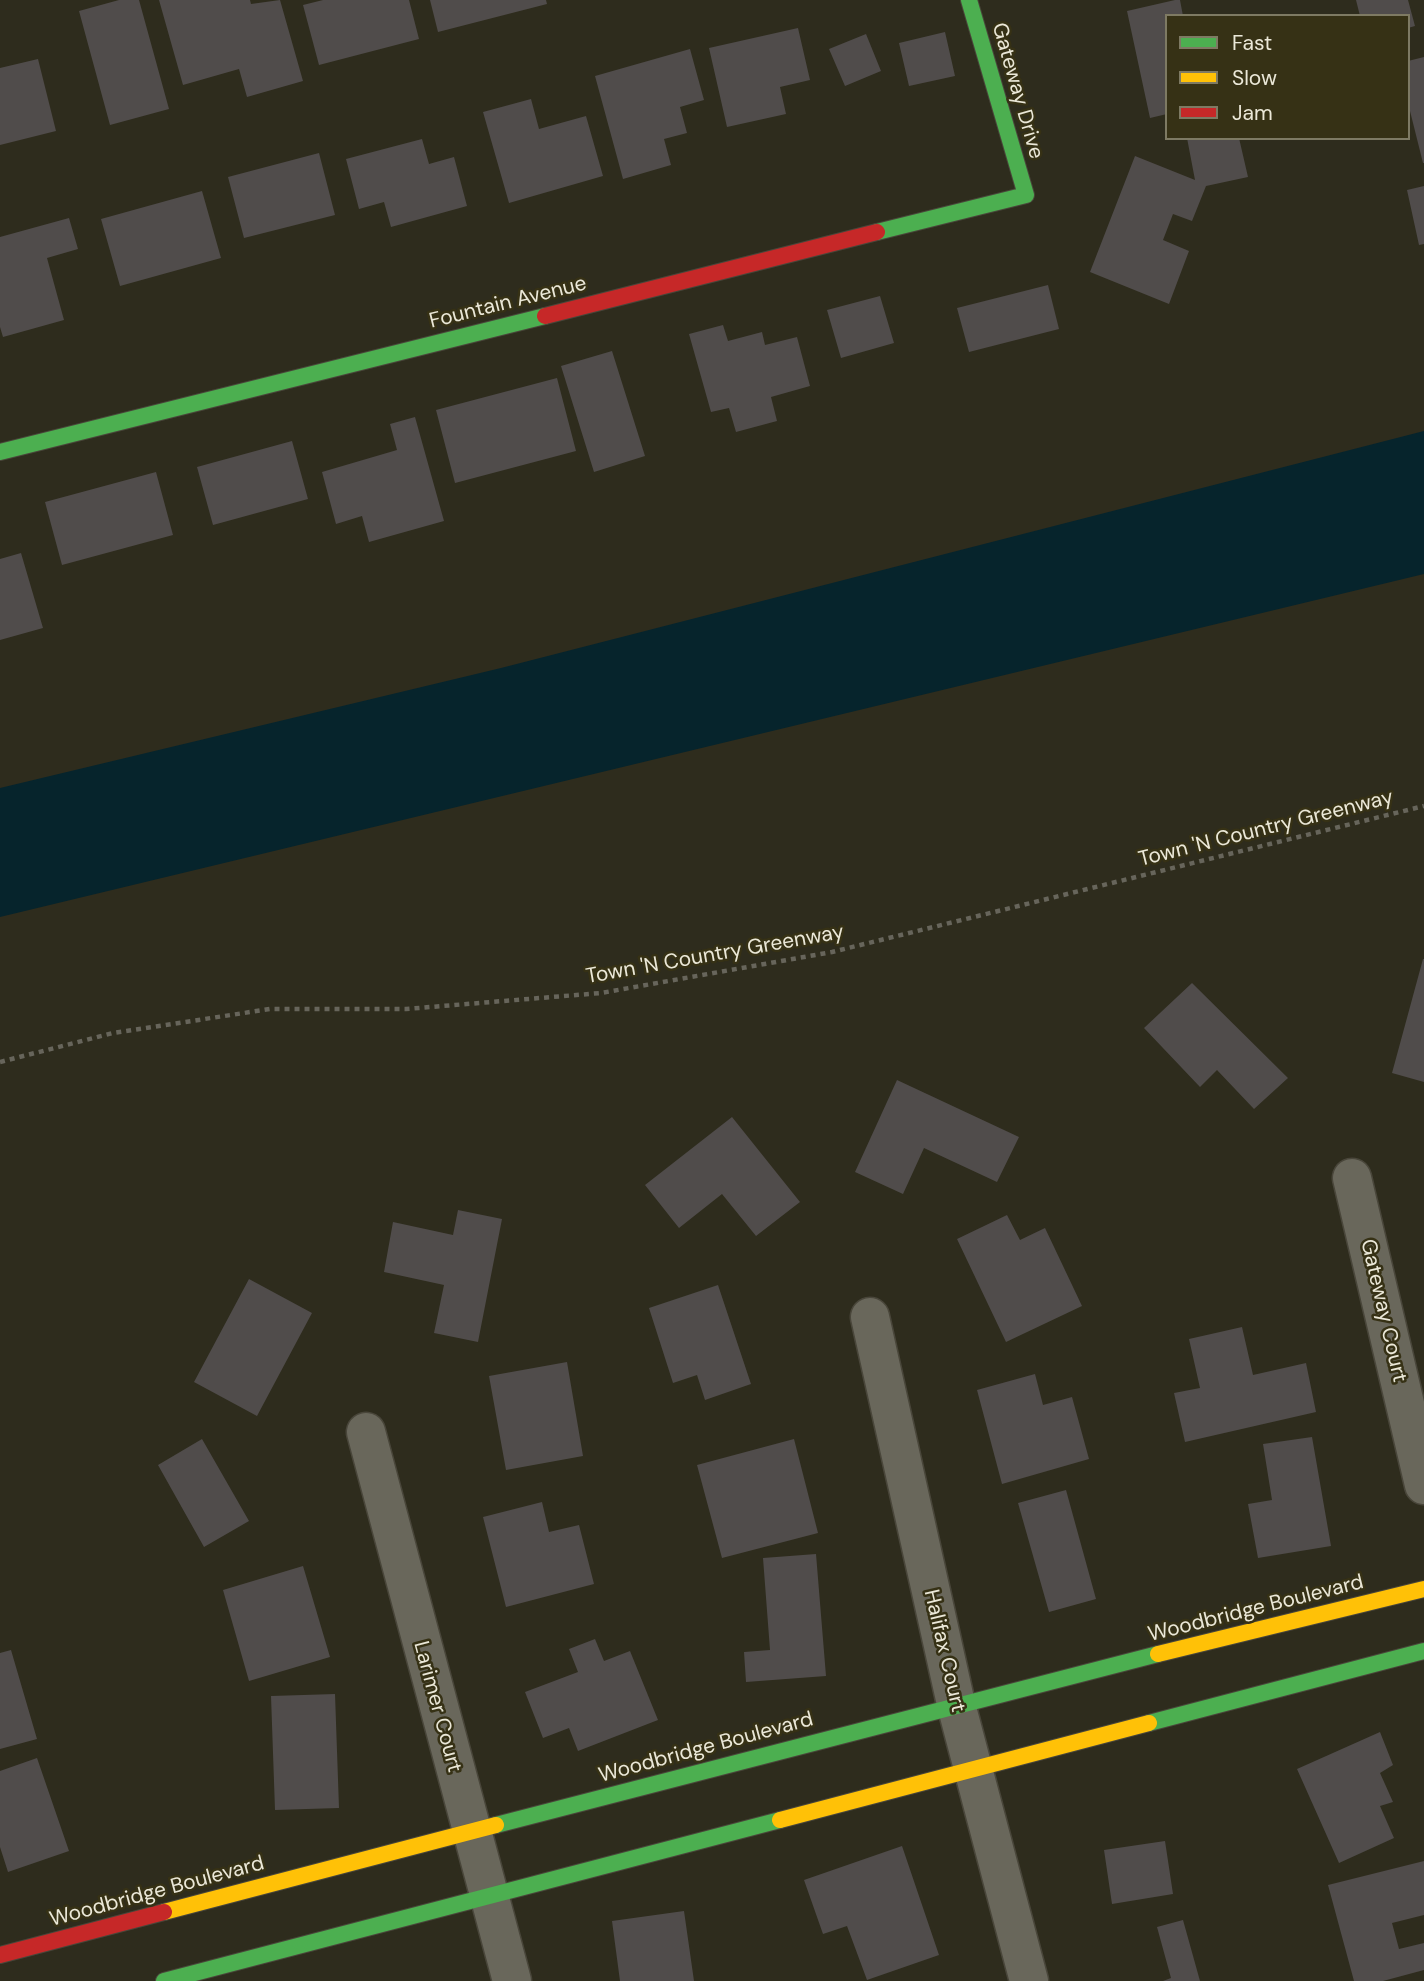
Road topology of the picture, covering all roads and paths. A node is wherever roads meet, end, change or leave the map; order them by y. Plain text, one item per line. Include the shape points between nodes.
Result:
1 (969, 0) edge
2 (1026, 195) joint
3 (0, 452) edge
4 (1424, 806) edge
5 (0, 1062) edge
6 (1352, 1178) dead end
7 (870, 1317) dead end
8 (366, 1432) dead end
9 (1424, 1486) edge
10 (1424, 1589) edge
11 (1424, 1651) edge
12 (956, 1704) junction
13 (973, 1769) junction
14 (470, 1832) junction
15 (489, 1896) junction
16 (0, 1955) edge
17 (164, 1981) edge
18 (512, 1981) edge
19 (1029, 1981) edge

1 - 2 street, Gateway Drive
2 - 3 street, Fountain Avenue
4 - 5 path, Town 'N Country Greenway via 791,960 601,993 406,1009 270,1009 113,1033
6 - 9 street, Gateway Court
7 - 12 street, Halifax Court
8 - 14 street, Larimer Court
10 - 12 street, Woodbridge Boulevard
11 - 13 street
12 - 13 street, Halifax Court
12 - 14 street, Woodbridge Boulevard
13 - 15 street
13 - 19 street, Halifax Court
14 - 15 street, Larimer Court
14 - 16 street, Woodbridge Boulevard
15 - 17 street
15 - 18 street, Larimer Court

